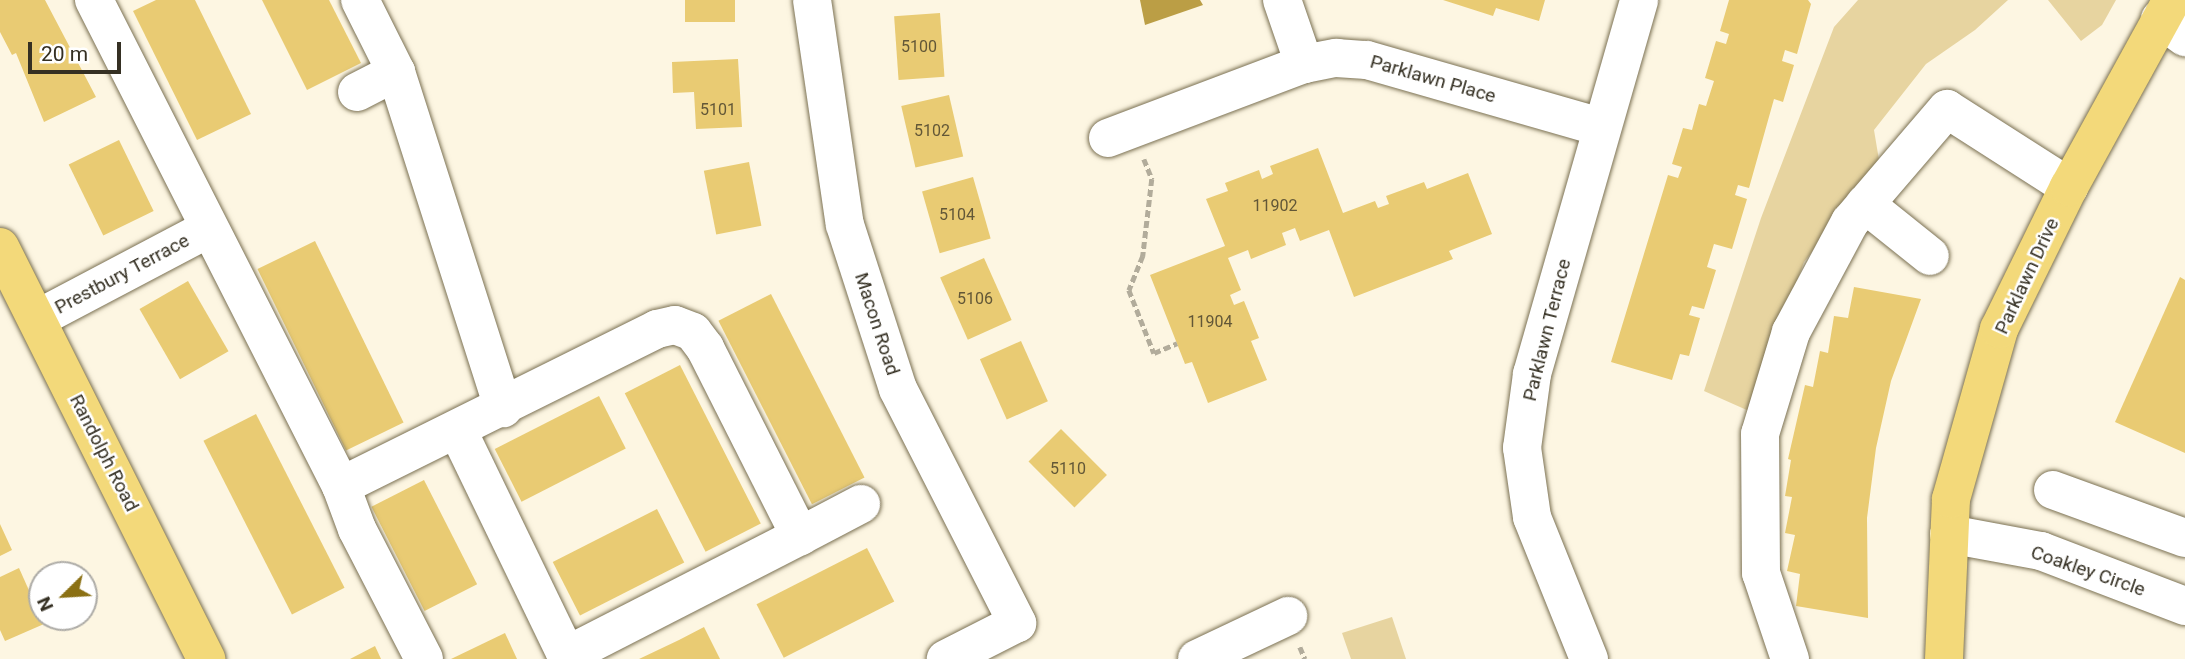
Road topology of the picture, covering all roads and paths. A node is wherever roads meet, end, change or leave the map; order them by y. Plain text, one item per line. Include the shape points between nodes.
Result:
1 (94, 0) edge
2 (360, 0) edge
3 (813, 0) edge
4 (1282, 0) edge
5 (1639, 0) edge
6 (2172, 19) edge
7 (1304, 64) junction
8 (396, 72) junction
9 (356, 92) dead end
10 (1600, 127) junction
11 (1121, 133) joint
12 (2069, 187) junction
13 (1866, 204) junction
14 (208, 229) junction
15 (0, 247) edge
16 (1930, 257) dead end
17 (37, 319) junction
18 (1177, 343) dead end
19 (503, 408) junction
20 (458, 431) junction
21 (341, 486) junction
22 (2053, 490) dead end
23 (861, 504) dead end
24 (1949, 534) junction
25 (800, 536) junction
26 (2185, 538) edge
27 (2185, 606) edge
28 (1288, 616) dead end
29 (567, 657) edge
30 (206, 659) edge
31 (424, 659) edge
32 (946, 659) edge
33 (1197, 659) edge
34 (1589, 659) edge
35 (1790, 659) edge
36 (1944, 659) edge

1 - 14 street
2 - 8 street
3 - 32 street, Macon Road via 845,225 894,376 1017,623
4 - 7 street
5 - 10 street, Parklawn Terrace
6 - 12 main road, Parklawn Drive
7 - 10 street, Parklawn Place via 1336,58 1367,60
7 - 11 street, Parklawn Place
8 - 9 street
8 - 19 street
10 - 34 street, Parklawn Terrace via 1532,374 1522,448 1532,517
11 - 18 path via 1152,179 1143,256 1129,290 1154,353
12 - 13 street via 1947,109
12 - 24 main road, Parklawn Drive via 1999,329 1951,499
13 - 16 street
13 - 35 street via 1850,222 1791,332 1760,434 1760,573
14 - 17 street, Prestbury Terrace
14 - 21 street
15 - 17 main road, Randolph Road
17 - 30 main road, Randolph Road
19 - 20 street
19 - 25 street via 657,329 675,325 693,332
20 - 21 street
20 - 29 street
21 - 31 street
22 - 26 street
23 - 25 street
24 - 27 street, Coakley Circle via 2041,551
24 - 36 main road, Parklawn Drive
25 - 29 street
28 - 33 street

